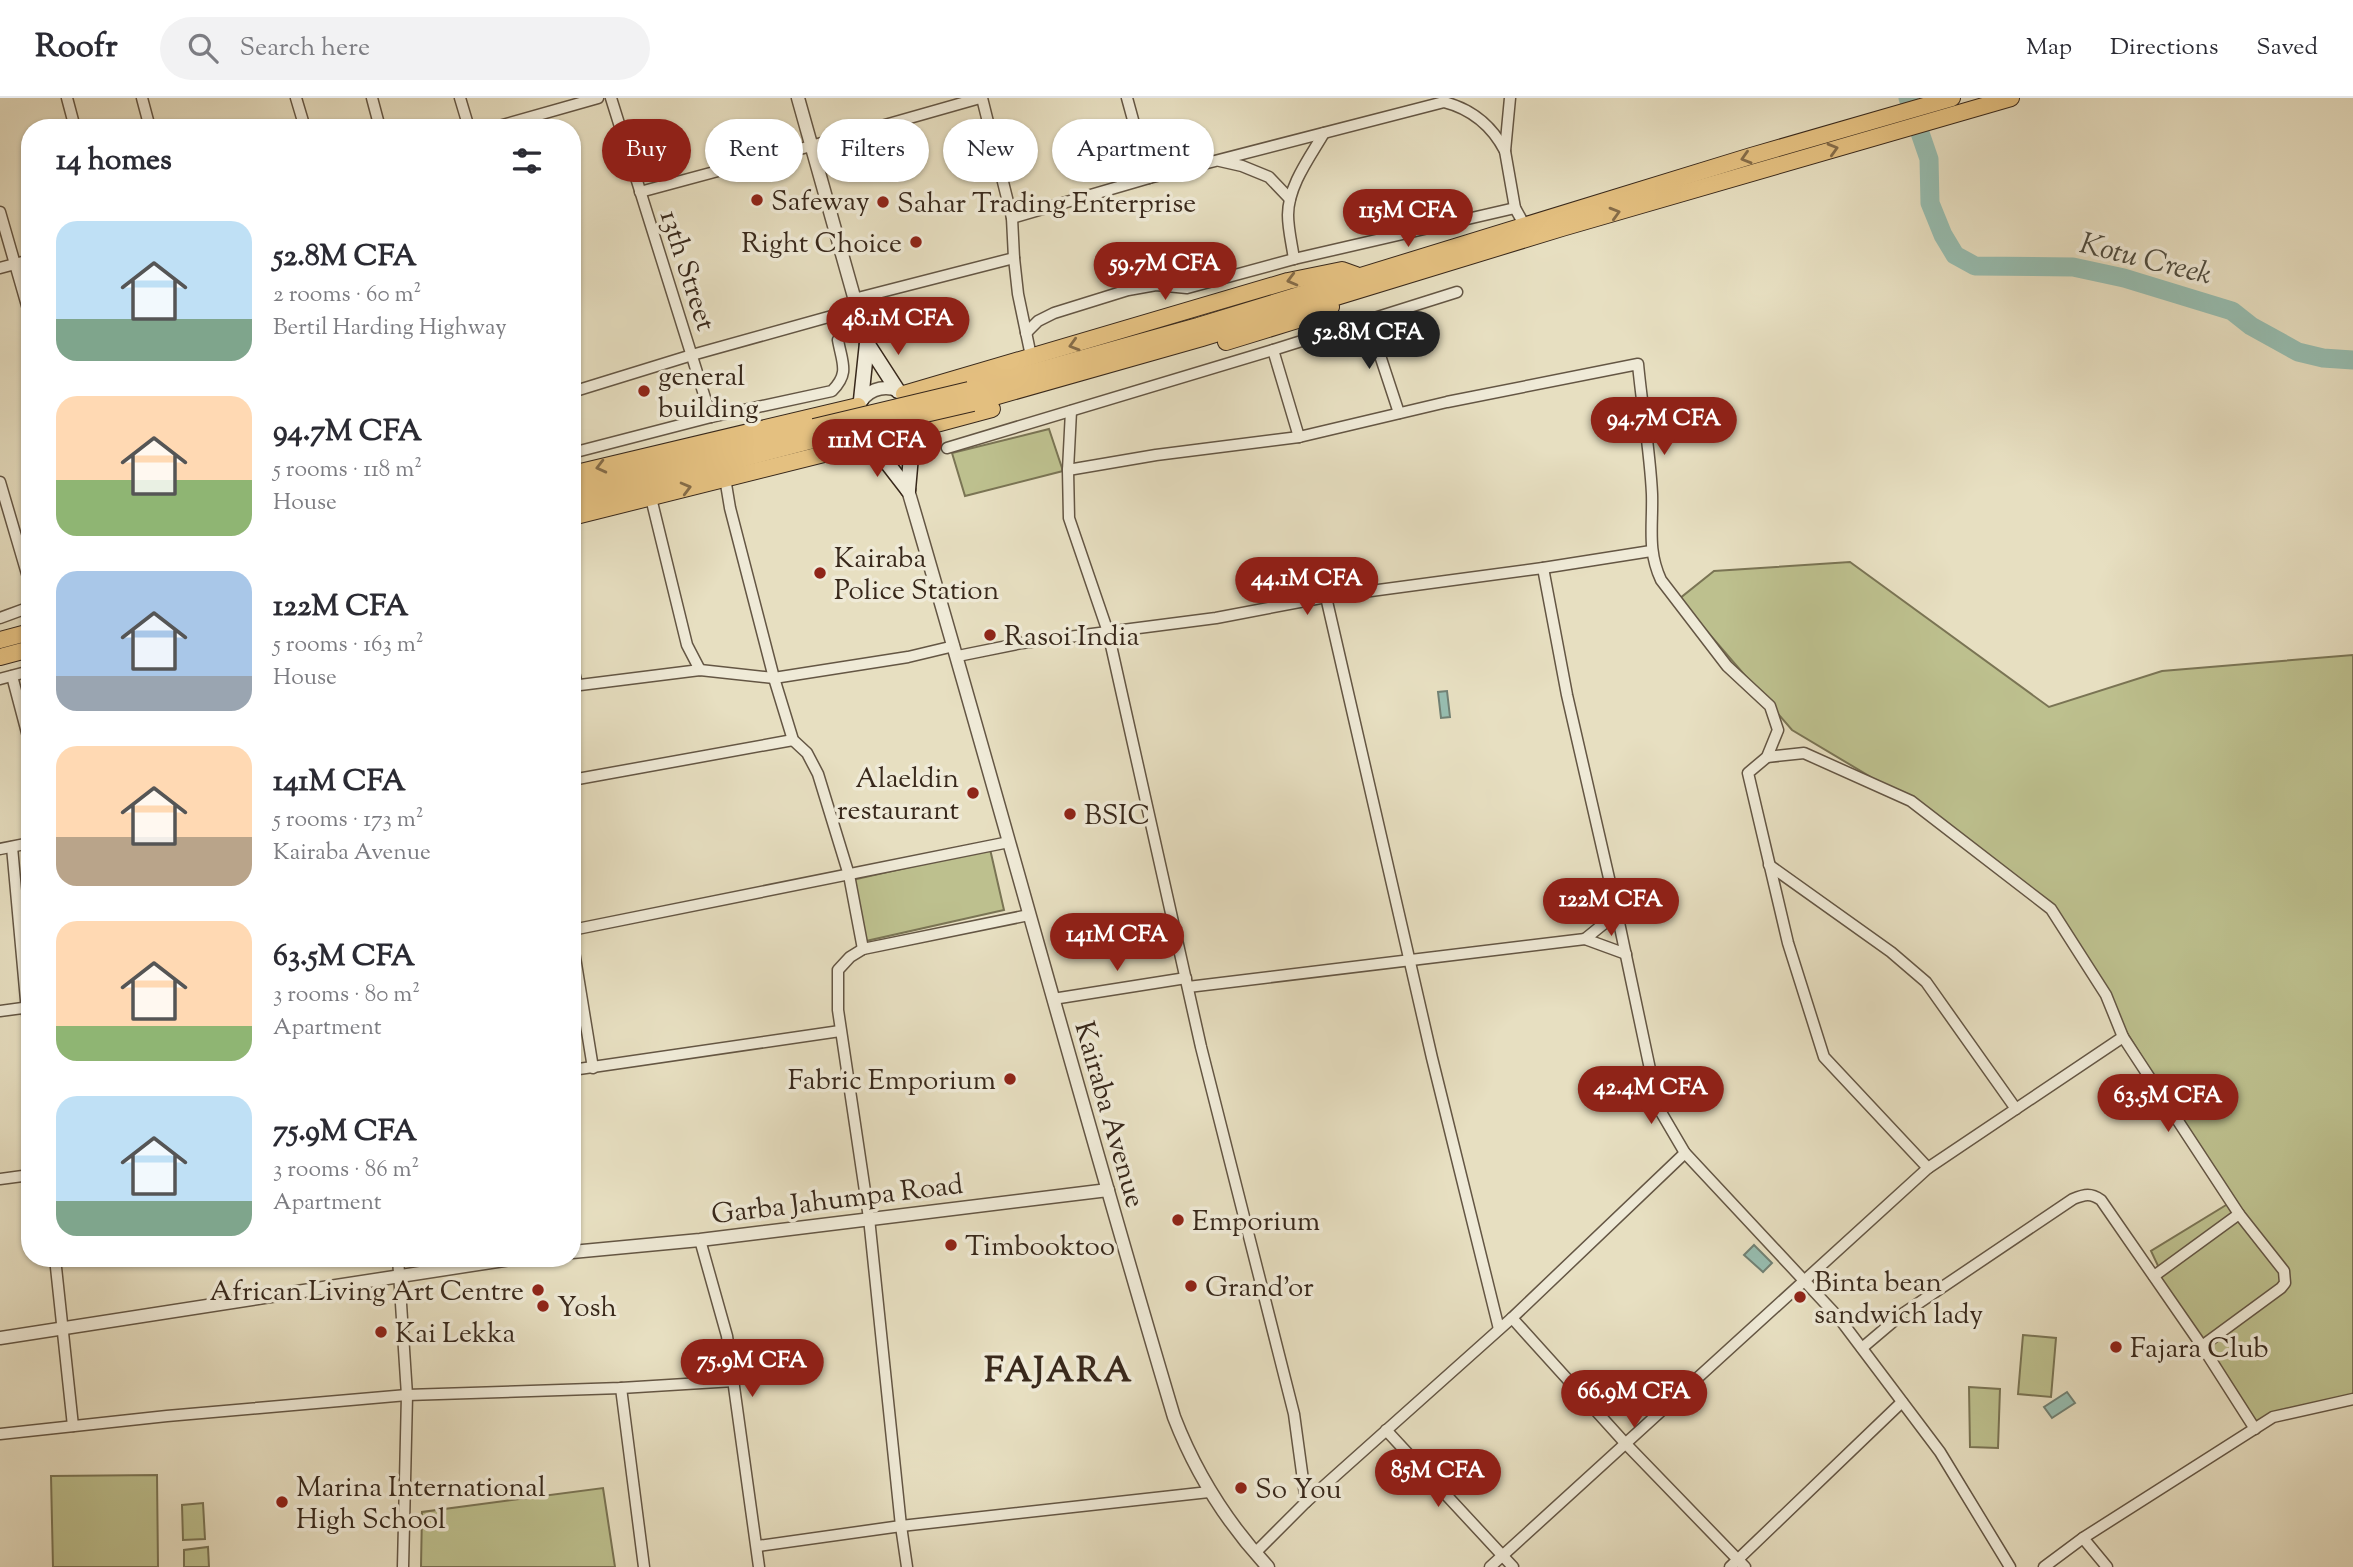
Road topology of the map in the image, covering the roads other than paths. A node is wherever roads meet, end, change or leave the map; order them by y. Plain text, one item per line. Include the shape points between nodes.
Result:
1 (66, 98) edge
2 (142, 98) edge
3 (296, 98) edge
4 (372, 98) edge
5 (460, 98) edge
6 (598, 98) edge
7 (611, 98) edge
8 (798, 98) edge
9 (981, 98) edge
10 (1127, 98) edge
11 (1510, 98) edge
12 (1952, 98) edge
13 (2011, 98) edge
14 (1937, 111) junction
15 (72, 119) edge
16 (148, 119) edge
17 (302, 119) edge
18 (378, 119) edge
19 (467, 119) edge
20 (524, 119) edge
21 (1133, 119) edge
22 (1908, 119) junction
23 (1324, 133) junction
24 (811, 146) junction
25 (1505, 151) junction
26 (1218, 160) junction
27 (1214, 161) edge
28 (1136, 182) edge
29 (640, 191) junction
30 (1290, 199) junction
31 (1515, 208) junction
32 (0, 212) edge
33 (1012, 219) junction
34 (1525, 226) junction
35 (1013, 258) junction
36 (1294, 259) junction
37 (21, 262) edge
38 (15, 264) junction
39 (0, 268) edge
40 (1360, 282) junction
41 (21, 285) edge
42 (1336, 289) junction
43 (1457, 292) dead end
44 (856, 304) junction
45 (1368, 319) junction
46 (1026, 333) junction
47 (838, 340) dead end
48 (867, 343) junction
49 (1273, 350) junction
50 (692, 355) junction
51 (1031, 356) junction
52 (581, 389) edge
53 (901, 392) junction
54 (860, 403) junction
55 (1071, 411) junction
56 (1399, 413) junction
57 (711, 417) junction
58 (912, 433) junction
59 (1299, 437) junction
60 (871, 444) junction
61 (947, 448) dead end
62 (581, 451) edge
63 (1068, 470) junction
64 (581, 472) edge
65 (725, 478) junction
66 (0, 481) edge
67 (581, 487) edge
68 (908, 490) junction
69 (651, 498) junction
70 (581, 502) edge
71 (581, 515) edge
72 (1651, 551) junction
73 (21, 553) edge
74 (1543, 568) junction
75 (1326, 597) junction
76 (21, 610) edge
77 (0, 618) edge
78 (1108, 632) junction
79 (21, 634) edge
80 (0, 640) edge
81 (21, 651) edge
82 (956, 651) junction
83 (0, 657) edge
84 (700, 670) junction
85 (6, 677) edge
86 (774, 678) junction
87 (581, 685) edge
88 (21, 719) edge
89 (793, 740) junction
90 (1767, 757) junction
91 (581, 778) edge
92 (1009, 842) junction
93 (6, 848) edge
94 (1769, 865) junction
95 (849, 875) junction
96 (1617, 913) junction
97 (1029, 915) junction
98 (581, 928) edge
99 (1585, 939) junction
100 (863, 949) junction
101 (1626, 954) junction
102 (21, 962) edge
103 (1410, 962) junction
104 (1187, 983) junction
105 (581, 994) edge
106 (1053, 999) junction
107 (21, 1008) edge
108 (0, 1012) edge
109 (840, 1031) junction
110 (2123, 1037) junction
111 (593, 1068) junction
112 (581, 1069) edge
113 (2015, 1109) junction
114 (1685, 1153) junction
115 (1928, 1168) junction
116 (21, 1176) edge
117 (0, 1179) edge
118 (1108, 1190) junction
119 (2239, 1214) junction
120 (869, 1218) junction
121 (700, 1240) junction
122 (581, 1250) edge
123 (56, 1267) edge
124 (399, 1267) edge
125 (465, 1267) edge
126 (2154, 1276) junction
127 (401, 1278) junction
128 (1803, 1281) junction
129 (1512, 1318) junction
130 (62, 1328) junction
131 (1499, 1329) junction
132 (0, 1338) edge
133 (2202, 1346) junction
134 (1861, 1348) junction
135 (734, 1381) junction
136 (621, 1388) junction
137 (407, 1395) junction
138 (2353, 1399) edge
139 (1902, 1402) junction
140 (73, 1426) junction
141 (2255, 1429) junction
142 (1386, 1430) junction
143 (0, 1434) edge
144 (1625, 1443) junction
145 (1209, 1492) junction
146 (1306, 1502) junction
147 (901, 1526) junction
148 (2083, 1538) junction
149 (758, 1546) junction
150 (1255, 1553) junction
151 (1503, 1555) junction
152 (1738, 1564) edge
153 (403, 1567) edge
154 (644, 1567) edge
155 (759, 1567) edge
156 (907, 1567) edge
157 (1268, 1567) edge
158 (1490, 1567) edge
159 (1513, 1567) edge
160 (2010, 1567) edge
161 (2043, 1567) edge
162 (2107, 1567) edge

1 - 15 street
2 - 16 street
3 - 17 street
4 - 18 street
5 - 19 street
6 - 20 street
7 - 29 street, 13th Street
8 - 24 street
9 - 24 street
9 - 33 street
10 - 21 street
11 - 25 street
12 - 14 main road
13 - 14 main road
14 - 22 main road
22 -> 34 main road
40 -> 22 main road
23 - 25 street via 1444,102 1483,121
23 - 26 street
23 - 30 street
24 - 29 street
24 - 44 street
25 - 31 street
26 - 27 street
26 - 30 street via 1269,177
28 - 33 street
29 - 50 street, 13th Street
30 - 36 street
31 - 34 street
31 - 36 street
32 - 38 street
33 - 35 street
34 - 40 main road
35 - 44 street
35 - 46 street
36 - 46 street via 1186,288 1156,285 1128,290 1054,313
37 - 38 street
38 - 39 street
38 - 41 street
40 - 42 main road
40 -> 51 main road via 1342,270 1288,281
40 - 58 main road via 1339,303 1304,318
42 - 67 main road, bridge via 1056,368
42 - 70 main road, bridge via 1060,380
43 - 45 street
44 - 48 street
44 - 50 street
45 - 49 street
45 - 56 street
46 - 51 street
47 - 57 street via 844,372 832,390
48 - 53 main road
48 - 54 main road
49 - 55 street
49 - 59 street
50 - 52 street
50 - 57 street, 13th Street
51 - 53 main road
53 - 54 street via 878,389
53 - 58 street via 915,410
54 - 60 street via 857,426
54 -> 64 main road
55 - 61 street
55 - 63 street
56 - 59 street
56 - 72 street via 1638,364 1652,493
57 - 62 street
58 - 60 street via 894,447
58 - 68 main road
59 - 63 street
60 - 65 main road
60 - 68 main road
63 - 78 street via 1069,517
69 -> 65 main road
65 - 86 street
66 - 73 street
68 - 82 street, Kairaba Avenue
69 - 71 main road
69 - 84 street via 687,645
72 - 74 street
72 - 90 street via 1661,580 1727,666 1770,706 1777,730
74 - 75 street
74 - 96 street
75 - 78 street
75 - 103 street
76 - 77 street
78 - 82 street
78 - 104 street
79 - 80 main road
81 - 83 main road
82 - 86 street
82 - 92 street, Kairaba Avenue
84 - 86 street
84 - 87 street
85 - 88 street
86 - 89 street
89 - 91 street
89 - 95 street via 807,753 818,774
90 - 94 street via 1748,774
90 - 110 street via 1804,752 1911,801 2051,909 2106,995
92 - 95 street
92 - 97 street, Kairaba Avenue
93 - 102 street
94 - 113 street via 1926,982
94 - 115 street via 1824,1057
95 - 98 street
95 - 100 street
96 - 99 street
96 - 101 street
97 - 100 street
97 - 106 street, Kairaba Avenue
99 - 101 street
99 - 103 street
100 - 109 street via 838,970
101 - 114 street via 1658,1107
103 - 104 street
103 - 131 street
104 - 106 street
104 - 146 street via 1294,1414
105 - 111 street
106 - 118 street, Kairaba Avenue
107 - 108 street
109 - 111 street
109 - 120 street
110 - 113 street
110 - 119 street
111 - 112 street
113 - 115 street
114 - 128 street
114 - 129 street
115 - 128 street
116 - 117 street
118 - 120 street, Garba Jahumpa Road
118 - 145 street, Kairaba Avenue via 1174,1417
119 - 126 street
119 - 133 street via 2284,1271 2285,1283
120 - 121 street, Garba Jahumpa Road
120 - 147 street
121 - 122 street, Garba Jahumpa Road
121 - 135 street via 727,1336
123 - 130 street
124 - 127 street
125 - 127 street
126 - 133 street
126 - 134 street via 2101,1200 2085,1194 1901,1315
127 - 130 street
127 - 137 street
128 - 134 street
128 - 144 street
129 - 131 street
129 - 144 street
130 - 132 street
130 - 140 street
131 - 142 street
133 - 141 street
134 - 139 street
135 - 136 street
135 - 149 street
136 - 137 street
136 - 154 street
137 - 140 street
137 - 153 street
138 - 141 street via 2273,1416
139 - 152 street
139 - 160 street via 1940,1452
140 - 143 street
141 - 148 street
142 - 146 street
142 - 151 street
144 - 151 street
144 - 152 street
145 - 147 street
145 - 150 street, Kairaba Avenue
146 - 150 street
147 - 149 street
147 - 156 street
148 - 161 street
148 - 162 street
149 - 155 street
150 - 157 street, Kairaba Avenue
151 - 158 street
151 - 159 street

